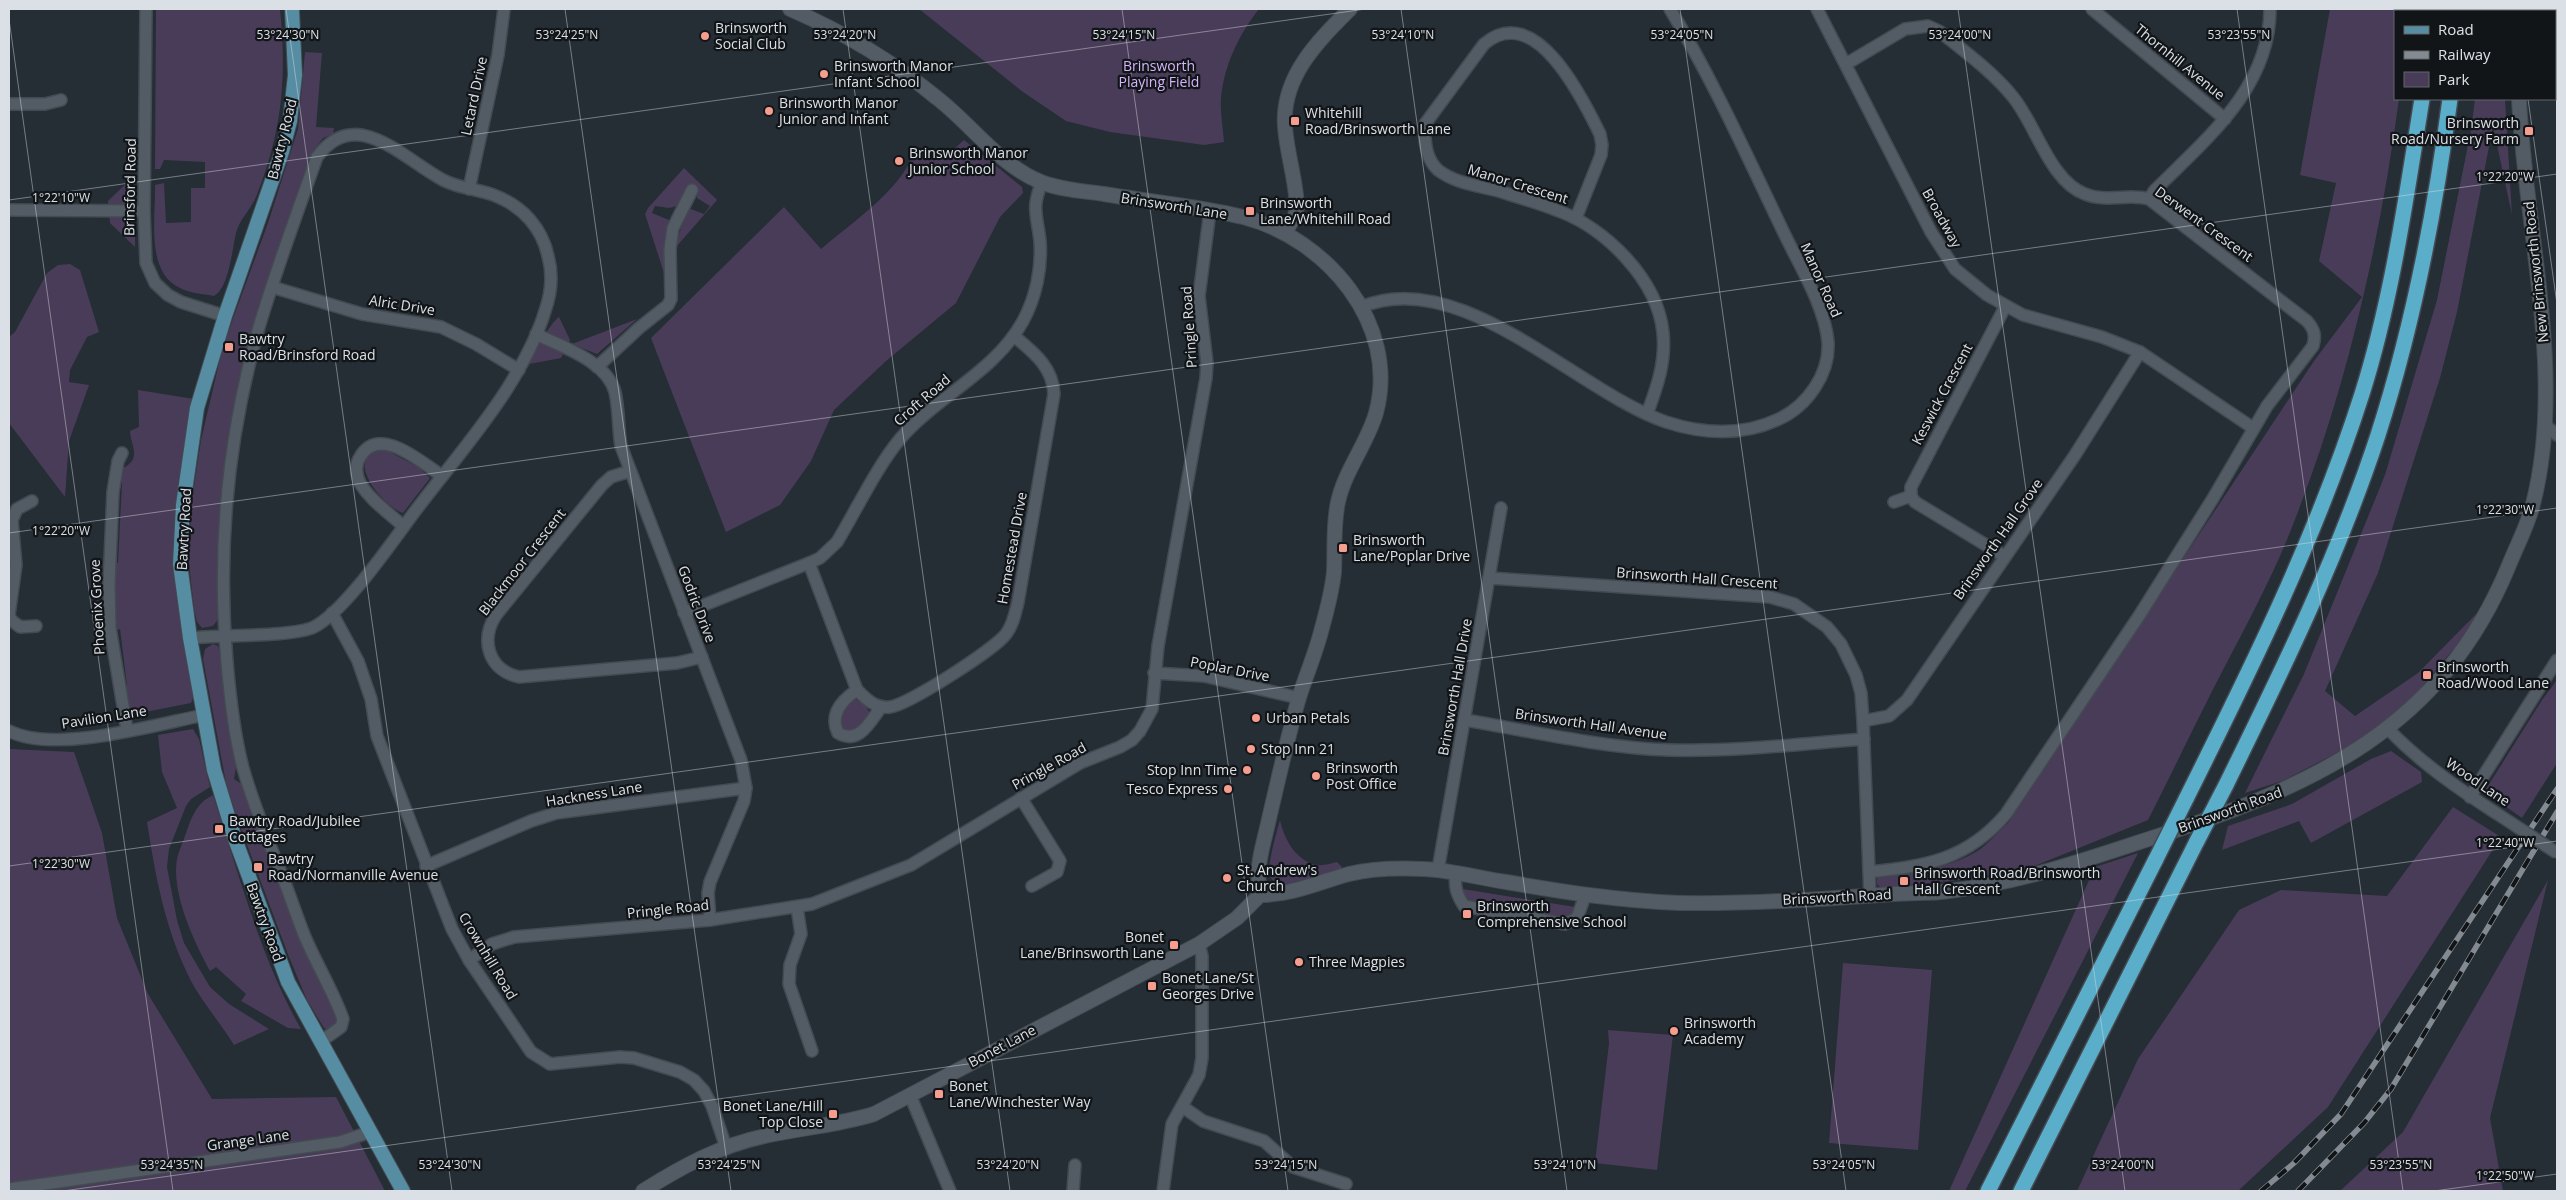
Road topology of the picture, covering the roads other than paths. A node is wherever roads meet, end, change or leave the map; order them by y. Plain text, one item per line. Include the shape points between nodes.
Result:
1 (146, 9) edge
2 (292, 9) edge
3 (504, 9) edge
4 (790, 9) edge
5 (1350, 9) edge
6 (1670, 9) edge
7 (1817, 9) edge
8 (2092, 9) edge
9 (2270, 9) edge
10 (1846, 64) junction
11 (61, 100) dead end
12 (2422, 100) edge
13 (2450, 100) edge
14 (2519, 100) edge
15 (9, 104) edge
16 (2226, 118) junction
17 (1042, 182) junction
18 (469, 189) junction
19 (692, 190) dead end
20 (2149, 199) junction
21 (9, 210) edge
22 (1210, 211) junction
23 (144, 212) junction
24 (1576, 218) junction
25 (1285, 232) junction
26 (272, 287) junction
27 (1361, 307) junction
28 (2005, 307) junction
29 (225, 316) junction
30 (536, 334) junction
31 (1014, 336) junction
32 (2140, 352) junction
33 (597, 367) junction
34 (519, 370) junction
35 (1647, 414) junction
36 (2546, 425) junction
37 (2253, 428) junction
38 (2557, 435) edge
39 (122, 454) dead end
40 (630, 471) junction
41 (442, 476) junction
42 (1911, 496) junction
43 (32, 500) dead end
44 (1894, 502) dead end
45 (1501, 508) dead end
46 (403, 526) junction
47 (11, 532) edge
48 (2004, 556) junction
49 (809, 563) junction
50 (1490, 578) junction
51 (332, 613) junction
52 (684, 613) junction
53 (36, 626) dead end
54 (224, 635) junction
55 (190, 638) junction
56 (702, 658) junction
57 (2557, 660) edge
58 (1154, 673) junction
59 (857, 690) junction
60 (1299, 698) junction
61 (881, 707) junction
62 (204, 715) junction
63 (1465, 720) junction
64 (1863, 721) junction
65 (2388, 729) junction
66 (127, 730) junction
67 (9, 731) edge
68 (1864, 739) junction
69 (746, 788) junction
70 (2470, 797) junction
71 (1021, 798) junction
72 (2557, 853) edge
73 (426, 866) junction
74 (1438, 870) junction
75 (1869, 872) junction
76 (1456, 874) junction
77 (1032, 886) dead end
78 (1260, 894) junction
79 (1585, 896) junction
80 (1870, 896) junction
81 (796, 908) junction
82 (710, 920) junction
83 (1199, 944) junction
84 (469, 960) junction
85 (320, 1042) junction
86 (812, 1051) dead end
87 (910, 1095) junction
88 (1183, 1107) junction
89 (370, 1132) junction
90 (726, 1147) junction
91 (1074, 1165) dead end
92 (1346, 1184) dead end
93 (9, 1189) edge
94 (403, 1191) edge
95 (643, 1191) edge
96 (950, 1191) edge
97 (1073, 1191) edge
98 (1163, 1191) edge
99 (1988, 1191) edge
100 (2021, 1191) edge

1 - 23 street, Brinsford Road
2 - 29 main road, Bawtry Road via 295,75 290,122
3 - 18 street, Letard Drive via 498,55
4 - 17 main road, Brinsworth Lane via 833,28 882,57 940,100 1021,172
5 - 25 main road via 1312,48 1296,74 1289,94 1285,128 1298,207
6 - 35 street, Manor Road via 1703,65 1800,267 1821,314 1828,344 1826,361 1815,386 1797,409 1770,423 1736,431 1706,431
7 - 10 street, Broadway
8 - 16 street, Thornhill Avenue
9 - 16 street via 2266,47 2258,69
10 - 20 street, Derwent Crescent via 1905,28 1928,26 1939,31 2012,96 2056,169 2083,194 2097,198
10 - 28 street, Broadway via 1943,253 1955,269
11 - 15 street via 45,104
12 - 99 highway, bridge via 2389,287 2362,393 2326,496 2284,596 2186,799
13 - 100 highway, bridge via 2425,253 2403,346 2354,504 2299,636
14 - 36 main road, New Brinsworth Road via 2547,381
16 - 20 street
17 - 22 main road, Brinsworth Lane
17 - 31 street, Croft Road via 1034,208 1040,242 1038,277 1030,306
18 - 26 street via 441,179 381,141 355,134 342,135 332,140 316,157
18 - 30 street via 504,200 523,213 539,231 548,256 550,282 545,312
19 - 33 street via 673,228 671,299 668,305
20 - 37 street, Derwent Crescent via 2313,328 2313,346
21 - 23 street
22 - 25 main road, Brinsworth Lane via 1240,216
22 - 58 street, Pringle Road via 1199,296 1206,378
23 - 29 street, Brinsford Road via 146,263 155,283 181,302
24 - 24 street, Manor Crescent via 1449,177 1431,160 1424,136 1425,124 1493,36 1514,32 1535,40 1556,59 1600,134 1601,155
24 - 35 street, Manor Crescent via 1597,230 1624,256 1659,313 1663,364
25 - 27 main road, Brinsworth Lane via 1326,262
26 - 34 street, Alric Drive via 362,314 441,327
26 - 54 street via 249,367 231,462 223,554
27 - 35 street, Manor Road via 1398,297 1432,301 1461,310 1554,358
27 - 60 main road, Brinsworth Lane via 1374,341 1380,378 1379,395 1369,431 1338,501 1329,603
28 - 32 street, Broadway
28 - 42 street, Keswick Crescent via 1914,478
29 - 55 main road, Bawtry Road via 197,408 183,505 180,564
30 - 33 street, Godric Drive
30 - 34 street
31 - 49 street, Croft Road via 1003,350 900,439 837,542 820,558
31 - 61 street, Homestead Drive via 1043,362 1050,373 1054,394 1014,618 1005,636 980,656 897,706
32 - 37 street, Broadway
32 - 48 street, Brinsworth Hall Grove via 2075,455
33 - 40 street, Godric Drive via 615,391 618,432
34 - 41 street
36 - 38 street
36 - 65 main road, New Brinsworth Road via 2532,509 2489,607 2440,677
37 - 75 street, Brinsworth Road via 2139,616 2006,814 1990,832 1948,857 1922,866
39 - 66 street, Phoenix Grove via 112,492 109,584 112,637
40 - 52 street, Godric Drive
40 - 56 street, Blackmoor Crescent via 602,485 496,615 487,638 491,656 502,670 518,677
41 - 46 street
41 - 46 street via 389,444 371,446 363,452 356,472 359,481
42 - 44 street
42 - 48 street via 1915,502
43 - 47 street via 13,514
45 - 50 street, Brinsworth Hall Drive
46 - 51 street via 364,578
47 - 53 street via 16,571 9,615 20,627
48 - 64 street, Brinsworth Hall Grove via 1907,700 1889,716
49 - 52 street, Croft Road
49 - 59 street
50 - 63 street, Brinsworth Hall Drive
50 - 64 street, Brinsworth Hall Crescent via 1783,599 1827,627 1841,644 1861,692
51 - 54 street via 314,627 302,631
51 - 73 street, Crownhill Road via 358,661 371,699 377,736
52 - 56 street, Godric Drive
54 - 55 street
54 - 85 street via 237,737 251,792 304,936 343,1019 342,1027
55 - 62 main road, Bawtry Road
56 - 69 street, Godric Drive via 741,760
57 - 70 street
58 - 60 street, Poplar Drive via 1204,676
58 - 71 street, Pringle Road via 1152,709 1132,740 1080,763
59 - 61 street
59 - 61 street via 845,697 837,711 835,726 838,733 853,737 860,734
60 - 78 main road, Brinsworth Lane via 1256,875
62 - 66 street, Pavilion Lane
62 - 85 main road, Bawtry Road via 214,770 235,839 288,982
63 - 68 street, Brinsworth Hall Avenue via 1668,750
63 - 74 street, Brinsworth Hall Drive
64 - 68 street, Brinsworth Hall Crescent
65 - 70 street, Wood Lane via 2422,761
65 - 80 main road, Brinsworth Road via 2349,757 2282,792 2152,838 2044,872 1993,883 1948,892
66 - 67 street, Pavilion Lane via 61,740 36,740
68 - 75 street, Brinsworth Hall Crescent
69 - 73 street, Hackness Lane via 556,814 531,821
69 - 82 street, Godric Drive via 741,810 710,882
70 - 72 street, Wood Lane, bridge
71 - 77 street via 1060,861 1057,872
71 - 81 street, Pringle Road via 911,865
73 - 84 street, Crownhill Road via 452,929
74 - 76 main road, Brinsworth Road
74 - 78 main road, Brinsworth Road via 1368,870 1282,895
75 - 80 street, Brinsworth Hall Crescent
76 - 79 main road, Brinsworth Road
76 - 79 street via 1454,885 1464,906 1565,924 1578,918
78 - 83 main road, Bonet Lane via 1237,918
79 - 80 main road, Brinsworth Road via 1681,903
81 - 82 street, Pringle Road
81 - 86 street via 801,934 790,965 789,984
82 - 84 street, Pringle Road via 514,937 492,944
83 - 87 main road, Bonet Lane
83 - 88 street via 1202,956 1202,1058 1199,1075
84 - 90 street, Crownhill Road via 522,1040 539,1059 559,1064 634,1058 680,1072 704,1091
85 - 89 main road, Bawtry Road
87 - 90 main road, Bonet Lane via 858,1119 763,1136
87 - 96 street
88 - 92 street via 1203,1121 1264,1141 1293,1167
88 - 98 street via 1172,1124
89 - 93 street, Grange Lane via 340,1142
89 - 94 main road, Bawtry Road
90 - 95 main road, Bonet Lane via 679,1169
91 - 97 street

